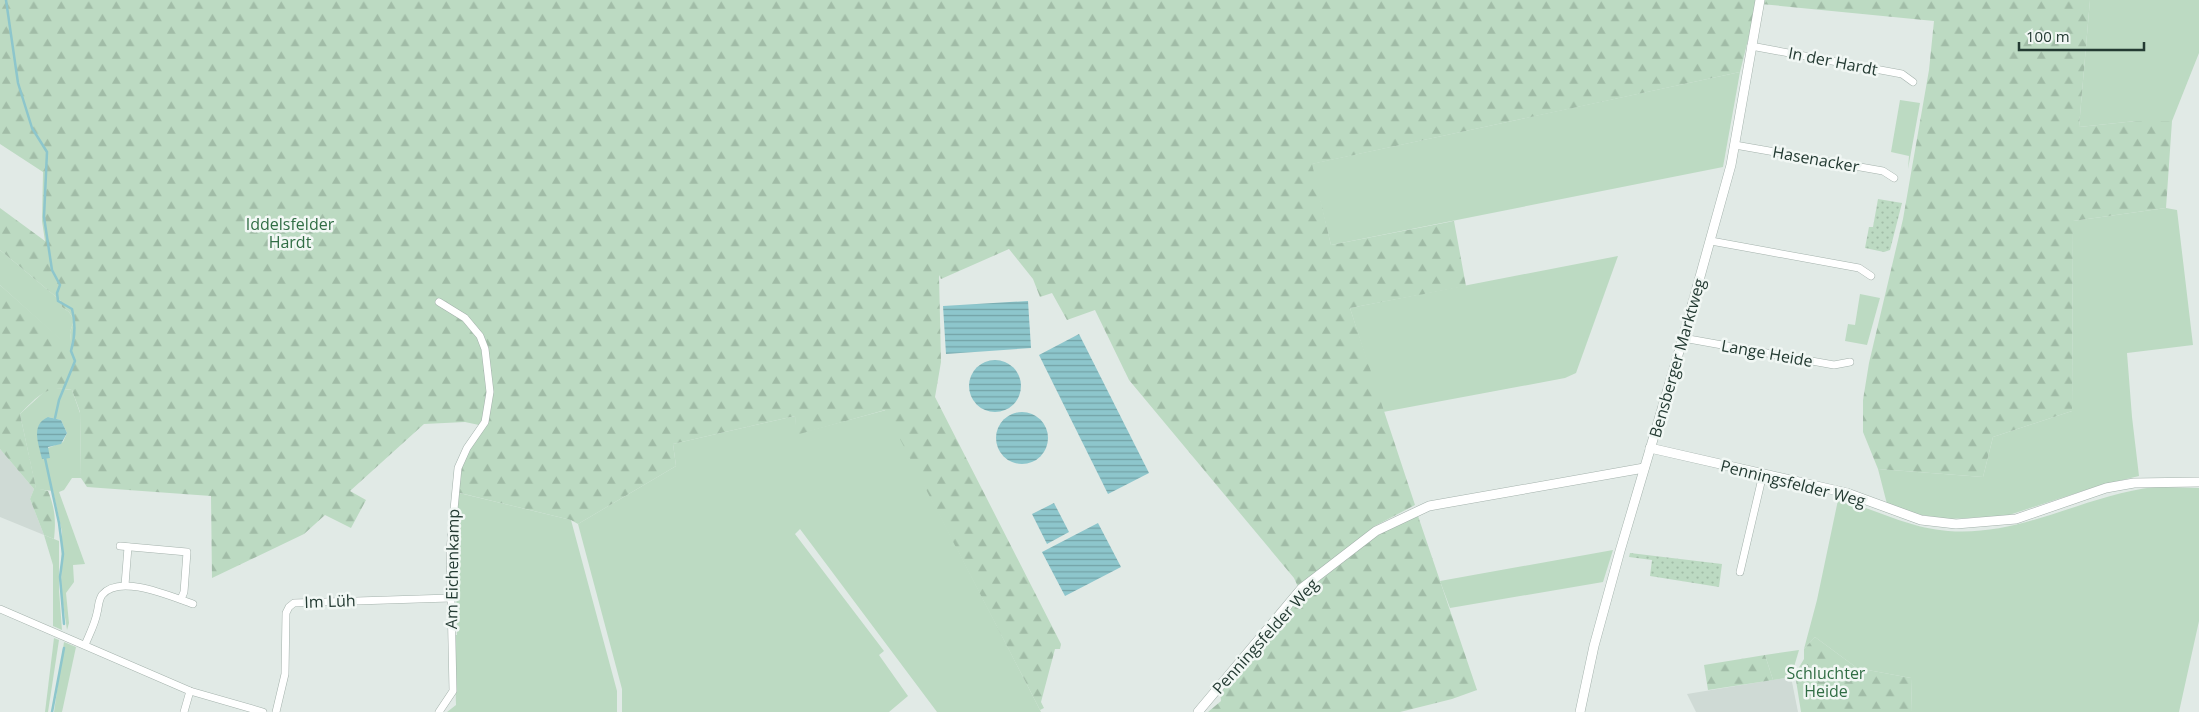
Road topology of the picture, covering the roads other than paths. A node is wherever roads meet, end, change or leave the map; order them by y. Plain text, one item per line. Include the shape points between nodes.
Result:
1 (1760, 0) edge
2 (1751, 46) junction
3 (1913, 82) dead end
4 (1735, 145) junction
5 (1894, 178) dead end
6 (1711, 241) junction
7 (1871, 276) dead end
8 (439, 302) dead end
9 (1684, 338) junction
10 (1850, 362) dead end
11 (1650, 448) junction
12 (1644, 468) junction
13 (1763, 474) junction
14 (2199, 482) edge
15 (120, 546) dead end
16 (128, 548) junction
17 (1740, 572) dead end
18 (125, 585) junction
19 (450, 598) junction
20 (180, 600) junction
21 (193, 604) dead end
22 (0, 609) edge
23 (85, 645) junction
24 (190, 691) junction
25 (184, 712) edge
26 (263, 712) edge
27 (276, 712) edge
28 (439, 712) edge
29 (1198, 712) edge
30 (1580, 712) edge

1 - 2 street, Bensberger Marktweg
2 - 3 street, In der Hardt via 1902,74
2 - 4 street, Bensberger Marktweg
4 - 5 street, Hasenacker via 1883,171
4 - 6 street, Bensberger Marktweg
6 - 7 street via 1859,268
6 - 9 street, Bensberger Marktweg
8 - 19 street, Am Eichenkamp via 464,318 480,336 490,392 486,422 467,448 458,468 450,536
9 - 10 street, Lange Heide via 1834,365
9 - 11 street, Bensberger Marktweg
11 - 12 street, Bensberger Marktweg
11 - 13 street, Penningsfelder Weg
12 - 29 street, Penningsfelder Weg via 1429,506 1376,531 1302,588
12 - 30 street, Bensberger Marktweg via 1594,646
13 - 14 street, Penningsfelder Weg via 1847,493 1920,520 1956,524 2016,519 2106,488 2134,483
13 - 17 street
15 - 16 street
16 - 18 street
16 - 20 street via 187,552 184,592
18 - 20 street
18 - 23 street via 103,594
19 - 27 street, Im Lüh via 294,603 286,613 286,674
19 - 28 street, Am Eichenkamp via 453,691
20 - 21 street
22 - 23 street
23 - 24 street
24 - 25 street
24 - 26 street

